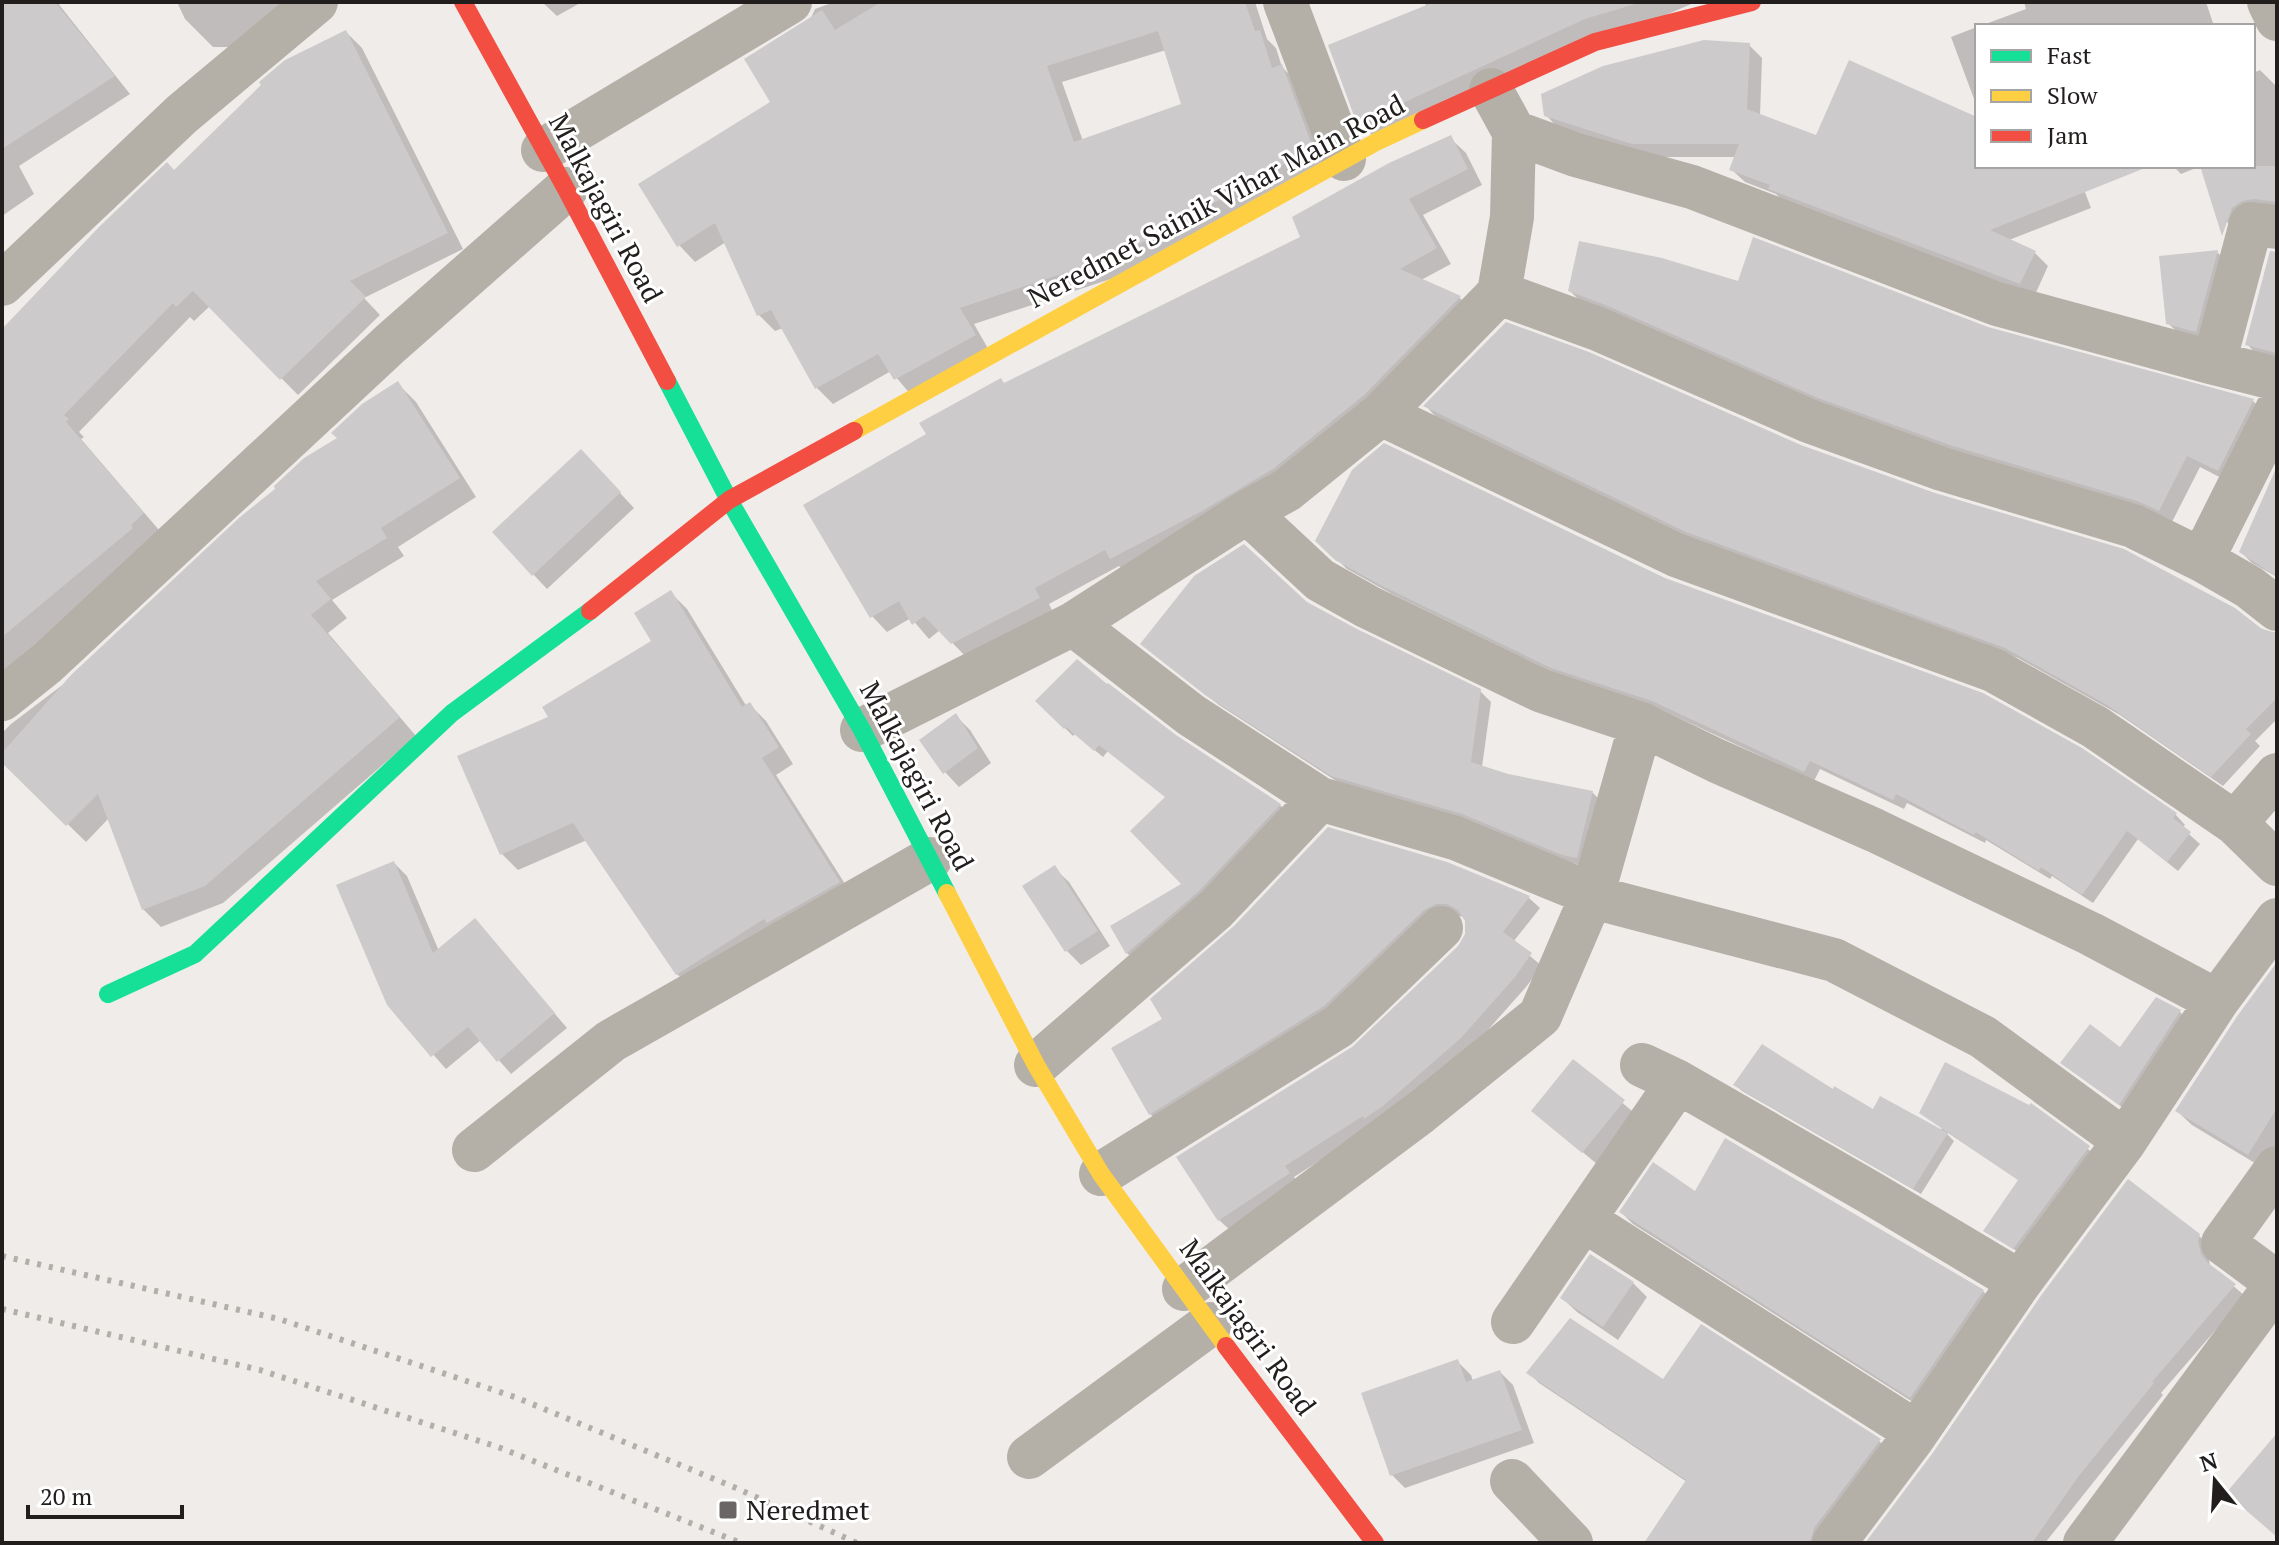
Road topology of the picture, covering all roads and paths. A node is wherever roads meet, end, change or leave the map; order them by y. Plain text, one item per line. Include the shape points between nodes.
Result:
1 (316, 2) edge
2 (463, 2) edge
3 (790, 2) edge
4 (1285, 2) edge
5 (1752, 2) edge
6 (2269, 2) edge
7 (2277, 19) edge
8 (1491, 90) junction
9 (1514, 132) junction
10 (543, 150) junction
11 (1344, 159) junction
12 (566, 189) junction
13 (2277, 227) edge
14 (2, 284) edge
15 (1499, 293) junction
16 (2214, 363) junction
17 (2277, 379) edge
18 (2277, 410) edge
19 (1381, 414) junction
20 (729, 500) junction
21 (1247, 512) junction
22 (2202, 560) junction
23 (2277, 609) edge
24 (1073, 624) junction
25 (2, 699) edge
26 (1641, 724) junction
27 (862, 730) junction
28 (2277, 775) edge
29 (1320, 799) junction
30 (2235, 823) junction
31 (930, 859) junction
32 (2277, 864) edge
33 (1593, 893) junction
34 (2277, 920) edge
35 (1441, 928) dead end
36 (108, 994) dead end
37 (2217, 1001) junction
38 (1036, 1065) junction
39 (2125, 1141) junction
40 (474, 1150) dead end
41 (2277, 1168) edge
42 (1101, 1174) junction
43 (1584, 1220) junction
44 (2020, 1282) junction
45 (2277, 1284) edge
46 (1184, 1289) junction
47 (1513, 1322) dead end
48 (1210, 1324) junction
49 (1916, 1432) junction
50 (1029, 1457) dead end
51 (1512, 1481) dead end
52 (1375, 1543) edge
53 (1571, 1543) edge
54 (1834, 1543) edge
55 (2085, 1543) edge

1 - 14 street via 182,114
2 - 10 street, Malkajagiri Road
3 - 10 street
4 - 11 street
5 - 8 street, Neredmet Sainik Vihar Main Road via 1595,42
6 - 7 street
8 - 9 street
8 - 11 street, Neredmet Sainik Vihar Main Road
9 - 15 street via 1512,217
9 - 16 street via 1692,187 1997,304
10 - 12 street, Malkajagiri Road
11 - 20 street, Neredmet Sainik Vihar Main Road
12 - 20 street, Malkajagiri Road
12 - 25 street
13 - 16 street via 2251,224
15 - 19 street
15 - 22 street via 1598,329 1809,421 1942,469 2133,526
16 - 17 street
18 - 22 street
19 - 21 street via 1287,490
19 - 30 street via 1676,555 1993,670 2095,727
20 - 27 street, Malkajagiri Road
20 - 36 street, Neredmet Sainik Vihar Main Road via 452,713 195,954
21 - 24 street
21 - 26 street via 1320,580 1368,607 1542,691
22 - 23 street
24 - 27 street
24 - 29 street via 1191,715
26 - 33 street
26 - 37 street via 2064,921
27 - 31 street, Malkajagiri Road
28 - 30 street
29 - 33 street via 1455,838
29 - 38 street via 1216,909
30 - 32 street
31 - 38 street, Malkajagiri Road
31 - 40 street via 611,1041
33 - 39 street via 1834,960 1983,1037
33 - 46 street via 1540,1016
34 - 37 street
35 - 42 street via 1339,1026
37 - 39 street
38 - 42 street, Malkajagiri Road
39 - 44 street
41 - 45 street via 2223,1243
42 - 46 street, Malkajagiri Road
43 - 44 street via 1660,1074
43 - 47 street
43 - 49 street
44 - 49 street
45 - 55 street
46 - 48 street, Malkajagiri Road
48 - 50 street
48 - 52 street, Malkajagiri Road
49 - 54 street
51 - 53 street

